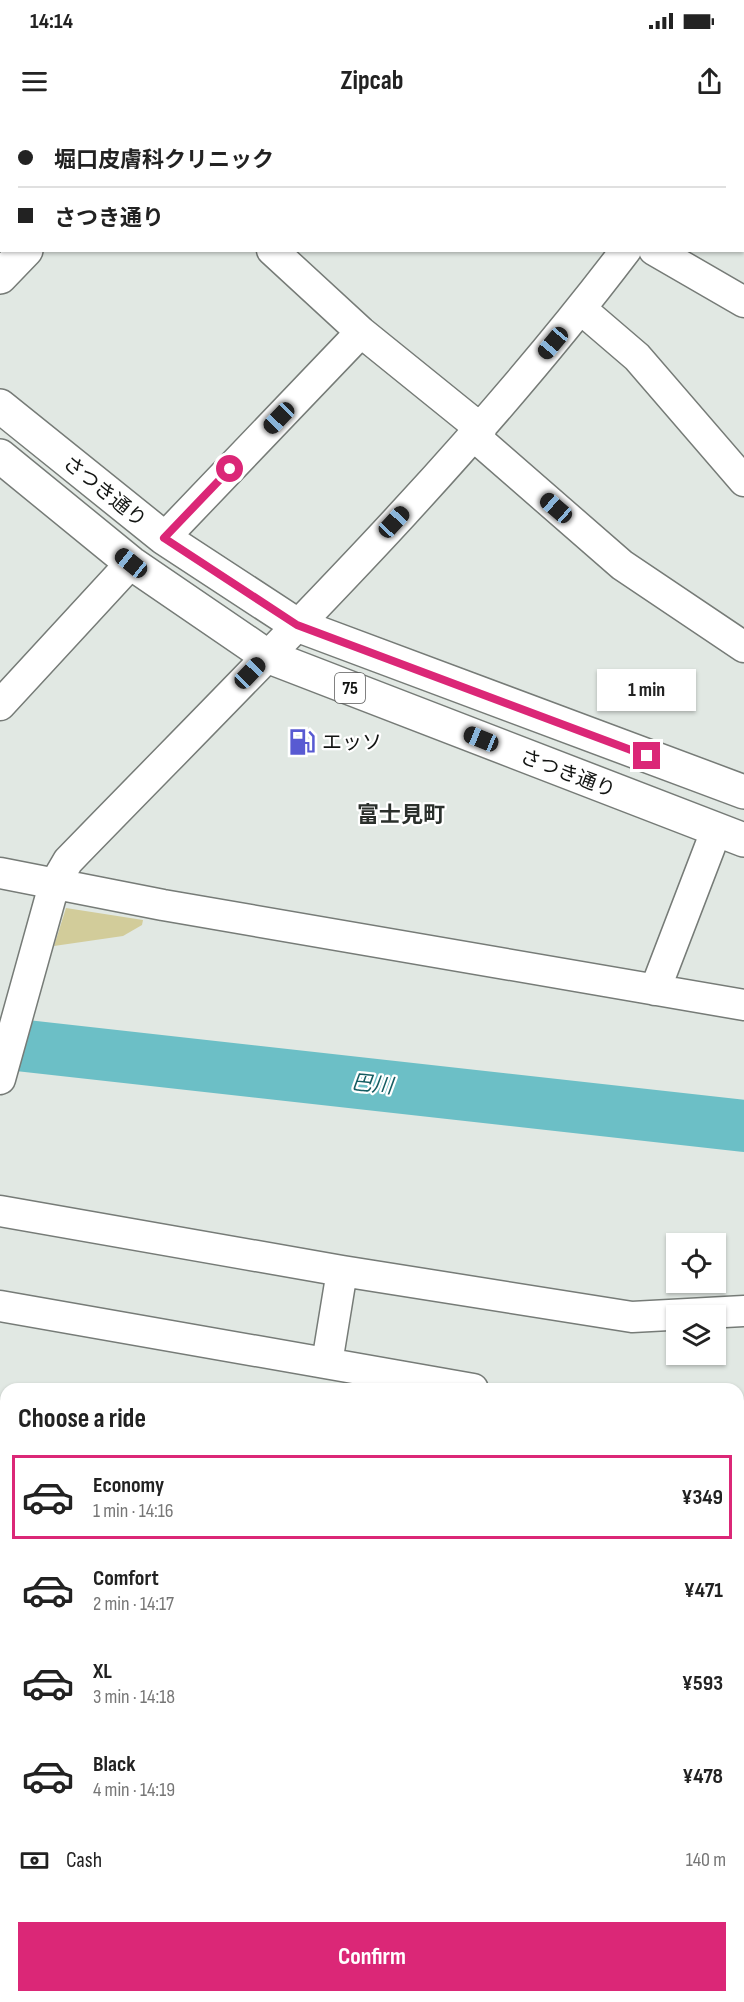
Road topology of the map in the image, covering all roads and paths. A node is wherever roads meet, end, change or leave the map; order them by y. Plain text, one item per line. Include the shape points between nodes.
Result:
1 (24, 252) edge
2 (274, 252) edge
3 (624, 252) edge
4 (657, 252) edge
5 (0, 277) edge
6 (744, 302) edge
7 (581, 309) junction
8 (361, 332) junction
9 (0, 406) edge
10 (478, 433) junction
11 (0, 456) edge
12 (744, 481) edge
13 (164, 538) junction
14 (131, 563) junction
15 (297, 625) junction
16 (744, 647) edge
17 (267, 656) junction
18 (0, 705) edge
19 (741, 784) edge
20 (730, 835) edge
21 (0, 873) edge
22 (54, 885) junction
23 (654, 990) junction
24 (744, 1005) edge
25 (0, 1079) edge
26 (0, 1211) edge
27 (342, 1271) junction
28 (0, 1306) edge
29 (744, 1311) edge
30 (327, 1363) junction
31 (439, 1383) edge

1 - 5 main road
2 - 8 street
3 - 7 street
4 - 6 street
7 - 10 street
7 - 12 street via 637,357
8 - 10 street
8 - 13 street
9 - 13 main road, さつき通り / 75
10 - 15 street
10 - 16 street via 622,565
11 - 14 main road, さつき通り / 75
13 - 15 main road, さつき通り / 75
14 - 17 main road, さつき通り / 75
14 - 18 street
15 - 17 street
15 - 19 main road, さつき通り / 75
17 - 20 main road, さつき通り / 75
17 - 22 street via 68,861
19 - 20 main road
20 - 23 street
21 - 22 street
22 - 23 street
22 - 25 street
23 - 24 street
26 - 27 street
27 - 29 street via 632,1317
27 - 30 street
28 - 30 street
30 - 31 street

